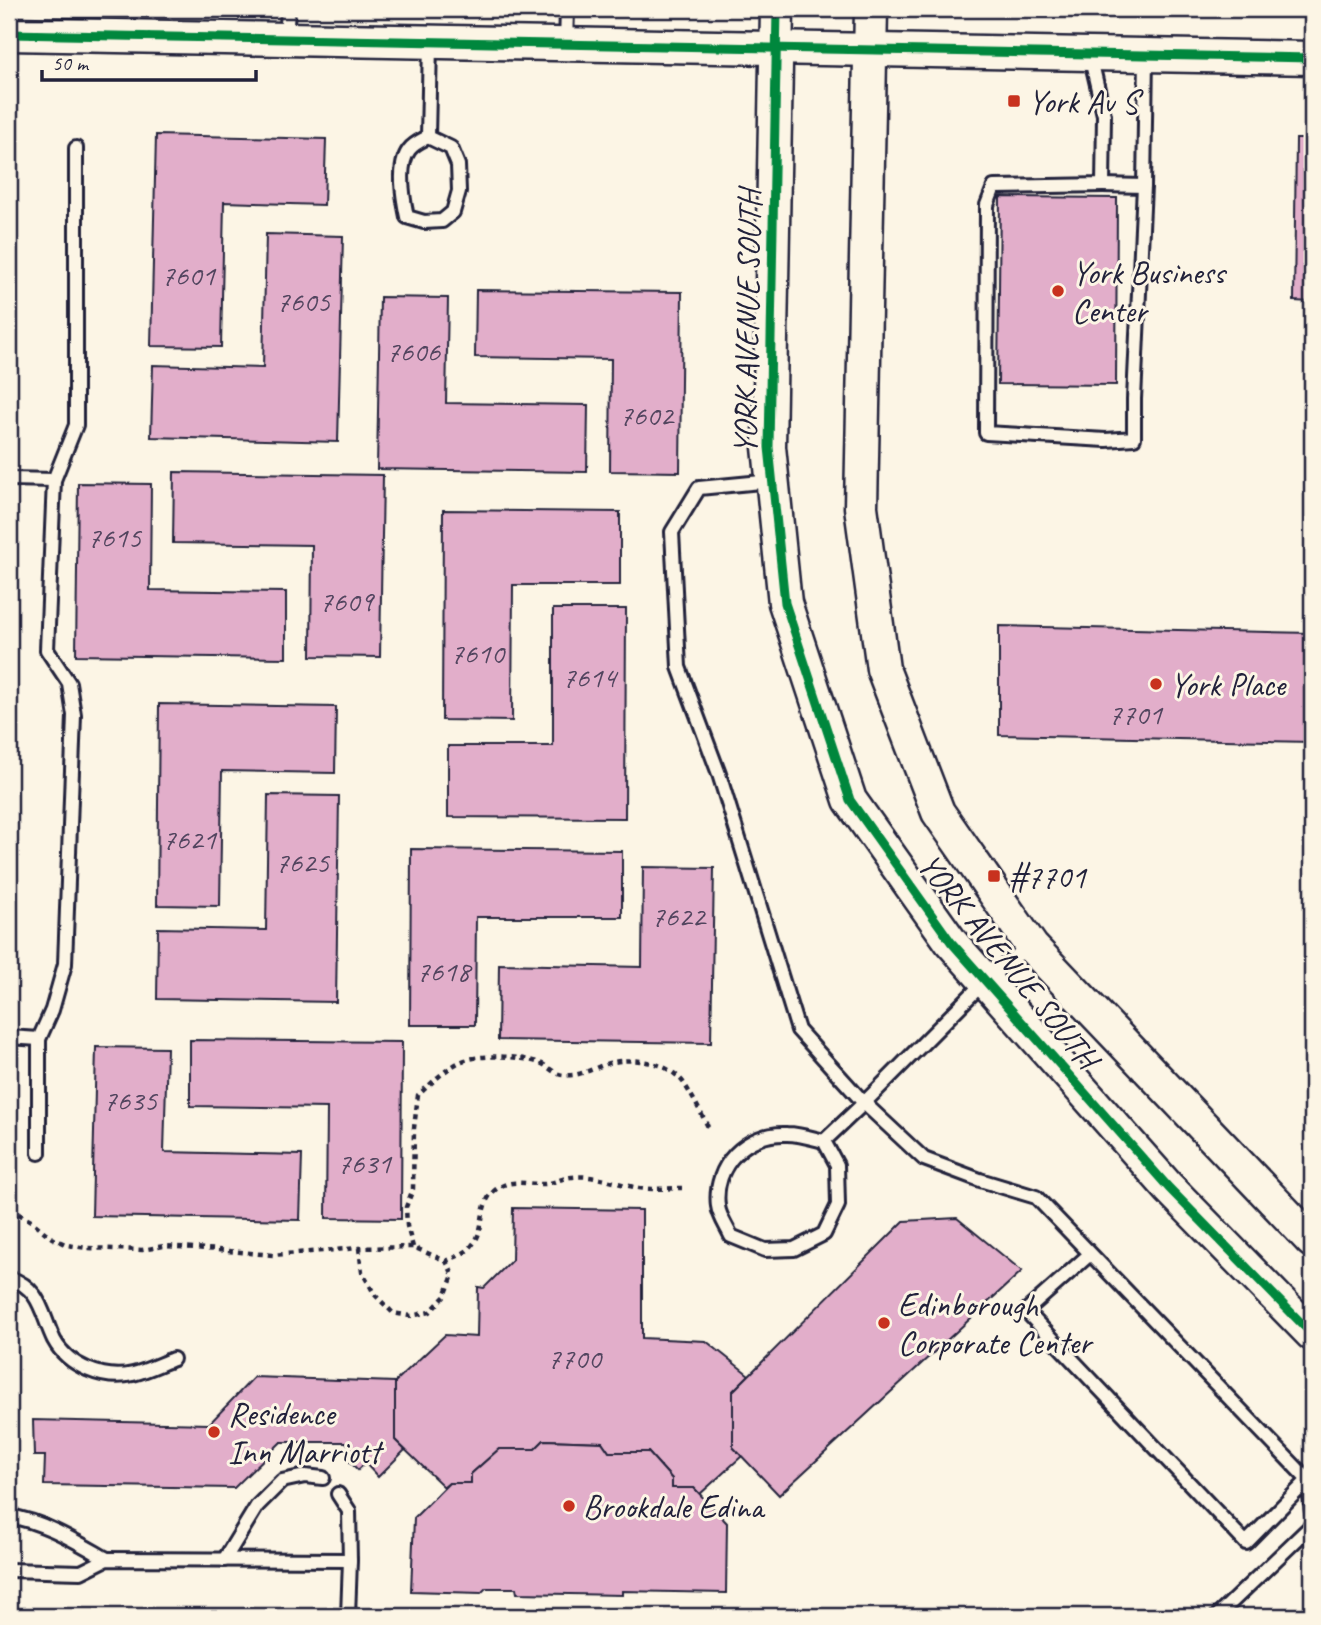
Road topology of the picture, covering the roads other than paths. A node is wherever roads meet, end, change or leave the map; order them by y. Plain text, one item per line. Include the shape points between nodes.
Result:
1 (288, 9) edge
2 (567, 9) edge
3 (778, 9) edge
4 (871, 9) edge
5 (9, 34) edge
6 (286, 40) junction
7 (430, 42) junction
8 (566, 45) junction
9 (776, 49) junction
10 (870, 50) junction
11 (1090, 54) junction
12 (1146, 55) junction
13 (1312, 58) edge
14 (428, 137) junction
15 (76, 148) dead end
16 (1102, 185) junction
17 (1144, 186) junction
18 (9, 479) edge
19 (54, 480) junction
20 (772, 481) junction
21 (1030, 945) junction
22 (985, 981) junction
23 (9, 1037) edge
24 (39, 1039) junction
25 (864, 1103) junction
26 (824, 1141) junction
27 (39, 1153) dead end
28 (1312, 1241) edge
29 (1090, 1254) junction
30 (9, 1278) edge
31 (1312, 1334) edge
32 (173, 1359) dead end
33 (323, 1478) dead end
34 (1308, 1480) junction
35 (338, 1494) dead end
36 (1312, 1513) edge
37 (9, 1516) edge
38 (1312, 1525) edge
39 (107, 1559) junction
40 (225, 1560) junction
41 (350, 1560) junction
42 (9, 1570) edge
43 (348, 1616) edge
44 (1217, 1616) edge

1 - 6 lane
2 - 8 lane
3 - 9 street, YORK AVENUE SOUTH
4 - 10 street, YORK AVENUE SOUTH
5 - 6 street
6 - 7 street
7 - 8 street
7 - 14 lane
8 - 9 street
9 - 10 street
9 - 20 street, YORK AVENUE SOUTH
10 - 11 street
10 - 21 street, YORK AVENUE SOUTH via 861,507 883,668 938,812
11 - 12 street
11 - 16 lane via 1104,115
12 - 13 street
12 - 17 lane
14 - 14 lane via 409,149 402,193 407,217 442,221 453,212 459,191 458,165 451,148
15 - 19 lane via 76,425
16 - 17 lane
16 - 17 lane via 994,187 987,205 986,433 1134,438
18 - 19 lane
19 - 24 lane via 47,650 68,683 74,715 65,964
20 - 22 street, YORK AVENUE SOUTH via 785,603 850,800 951,942
20 - 25 lane via 699,488 672,532 679,667 719,774 798,1030
21 - 22 lane
21 - 28 street, YORK AVENUE SOUTH
22 - 25 lane
22 - 31 street, YORK AVENUE SOUTH via 1169,1188
23 - 24 lane
24 - 27 lane
25 - 26 lane
25 - 29 lane via 924,1158 1035,1197
26 - 26 lane via 786,1133 754,1139 732,1157 719,1179 718,1208 731,1236 765,1250 794,1249 824,1234 838,1205 837,1165
29 - 34 lane
29 - 34 lane via 1026,1311 1246,1543
30 - 32 lane via 36,1296 55,1340 77,1365 118,1376
33 - 40 lane via 282,1481 257,1506
34 - 36 lane
35 - 41 lane via 349,1511
37 - 39 lane via 66,1535
38 - 44 lane
39 - 40 lane
39 - 42 lane via 81,1572
40 - 41 lane
41 - 43 lane

